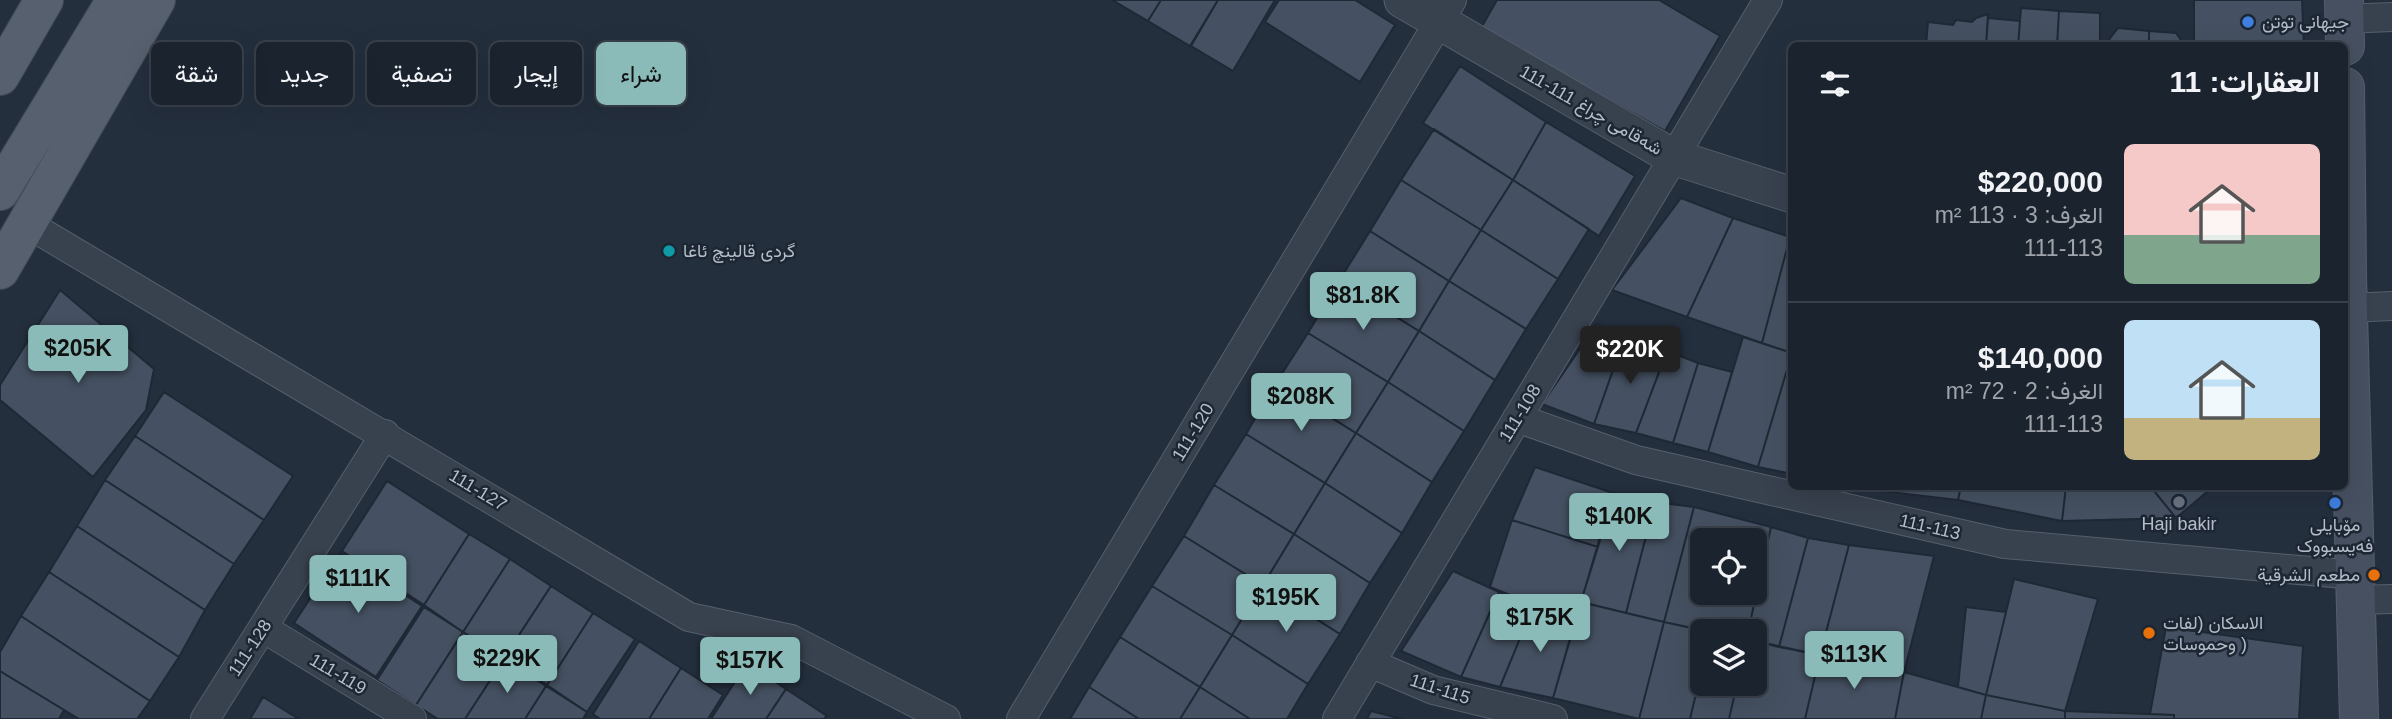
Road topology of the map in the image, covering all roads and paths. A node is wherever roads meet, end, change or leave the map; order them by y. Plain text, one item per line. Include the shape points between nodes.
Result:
1 (15, 0) edge
2 (44, 0) edge
3 (116, 0) edge
4 (156, 0) edge
5 (1402, 0) edge
6 (1768, 0) edge
7 (1445, 11) edge
8 (2392, 17) edge
9 (2344, 21) edge
10 (0, 22) edge
11 (0, 76) edge
12 (1673, 157) junction
13 (0, 191) edge
14 (1788, 194) edge
15 (26, 223) junction
16 (0, 270) edge
17 (2348, 286) edge
18 (2348, 301) edge
19 (2392, 306) edge
20 (1517, 418) junction
21 (385, 434) junction
22 (2368, 591) edge
23 (264, 628) junction
24 (1370, 663) junction
25 (205, 719) edge
26 (412, 719) edge
27 (946, 719) edge
28 (1021, 719) edge
29 (1337, 719) edge
30 (1553, 719) edge
31 (2359, 719) edge

1 - 10 main road
2 - 11 main road
3 - 13 main road
4 - 15 main road
5 - 7 street, شەقامی چراغ 111-111
6 - 12 street, 111-108
7 - 12 street, شەقامی چراغ 111-111
7 - 28 street, 111-120
8 - 9 street
12 - 14 street, شەقامی چراغ 111-111
12 - 20 street, 111-108
15 - 16 main road
15 - 21 street, 111-127
17 - 19 street
18 - 22 main road
20 - 22 street, 111-113 via 1636,460 2005,544
20 - 24 street, 111-108
21 - 23 street, 111-128
21 - 27 street, 111-127 via 689,617 791,639
22 - 31 main road
23 - 25 street, 111-128
23 - 26 street, 111-119
24 - 29 street, 111-108
24 - 30 street, 111-115 via 1433,690

